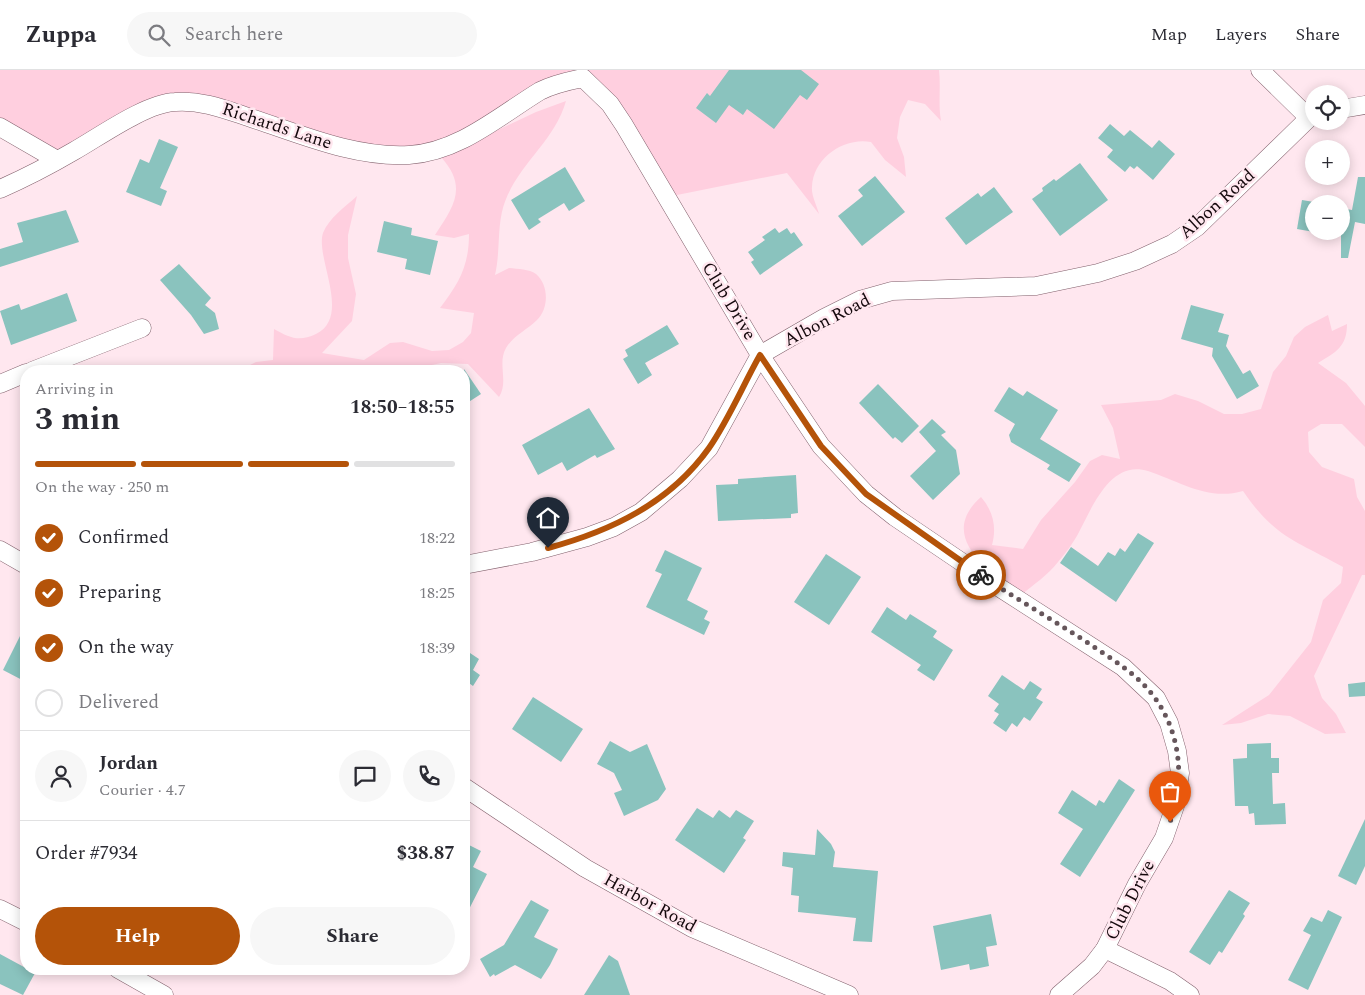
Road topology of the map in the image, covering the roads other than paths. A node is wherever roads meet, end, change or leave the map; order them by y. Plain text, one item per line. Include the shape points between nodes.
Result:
1 (1260, 70) edge
2 (557, 84) joint
3 (1365, 106) edge
4 (1350, 108) edge
5 (1305, 111) edge
6 (1305, 123) edge
7 (0, 127) edge
8 (57, 160) junction
9 (0, 189) edge
10 (142, 328) dead end
11 (760, 355) junction
12 (47, 365) edge
13 (20, 376) edge
14 (0, 384) edge
15 (0, 550) edge
16 (20, 562) edge
17 (470, 564) edge
18 (470, 791) edge
19 (0, 909) edge
20 (20, 919) edge
21 (1105, 948) junction
22 (129, 975) edge
23 (164, 995) edge
24 (849, 995) edge
25 (1059, 995) edge
26 (1190, 995) edge

1 - 5 street
2 - 8 street, Richards Lane via 457,142 423,153 368,153 333,145 209,104 174,102 143,112
2 - 11 street, Club Drive via 583,78 610,104
3 - 4 street
6 - 11 street, Albon Road via 1197,227 1172,244 1135,262 1036,286 892,291 860,300
7 - 8 street
8 - 9 street, Richards Lane
10 - 12 street
11 - 17 street via 709,448 680,479 641,512 587,537
11 - 21 street, Club Drive via 821,446 866,494 1000,588 1123,666 1156,698 1178,751 1180,773 1175,806 1164,838
13 - 14 street
15 - 16 street
18 - 24 street, Harbor Road via 585,868 692,928
19 - 20 street
21 - 25 street via 1092,966
21 - 26 street via 1170,981
22 - 23 street

